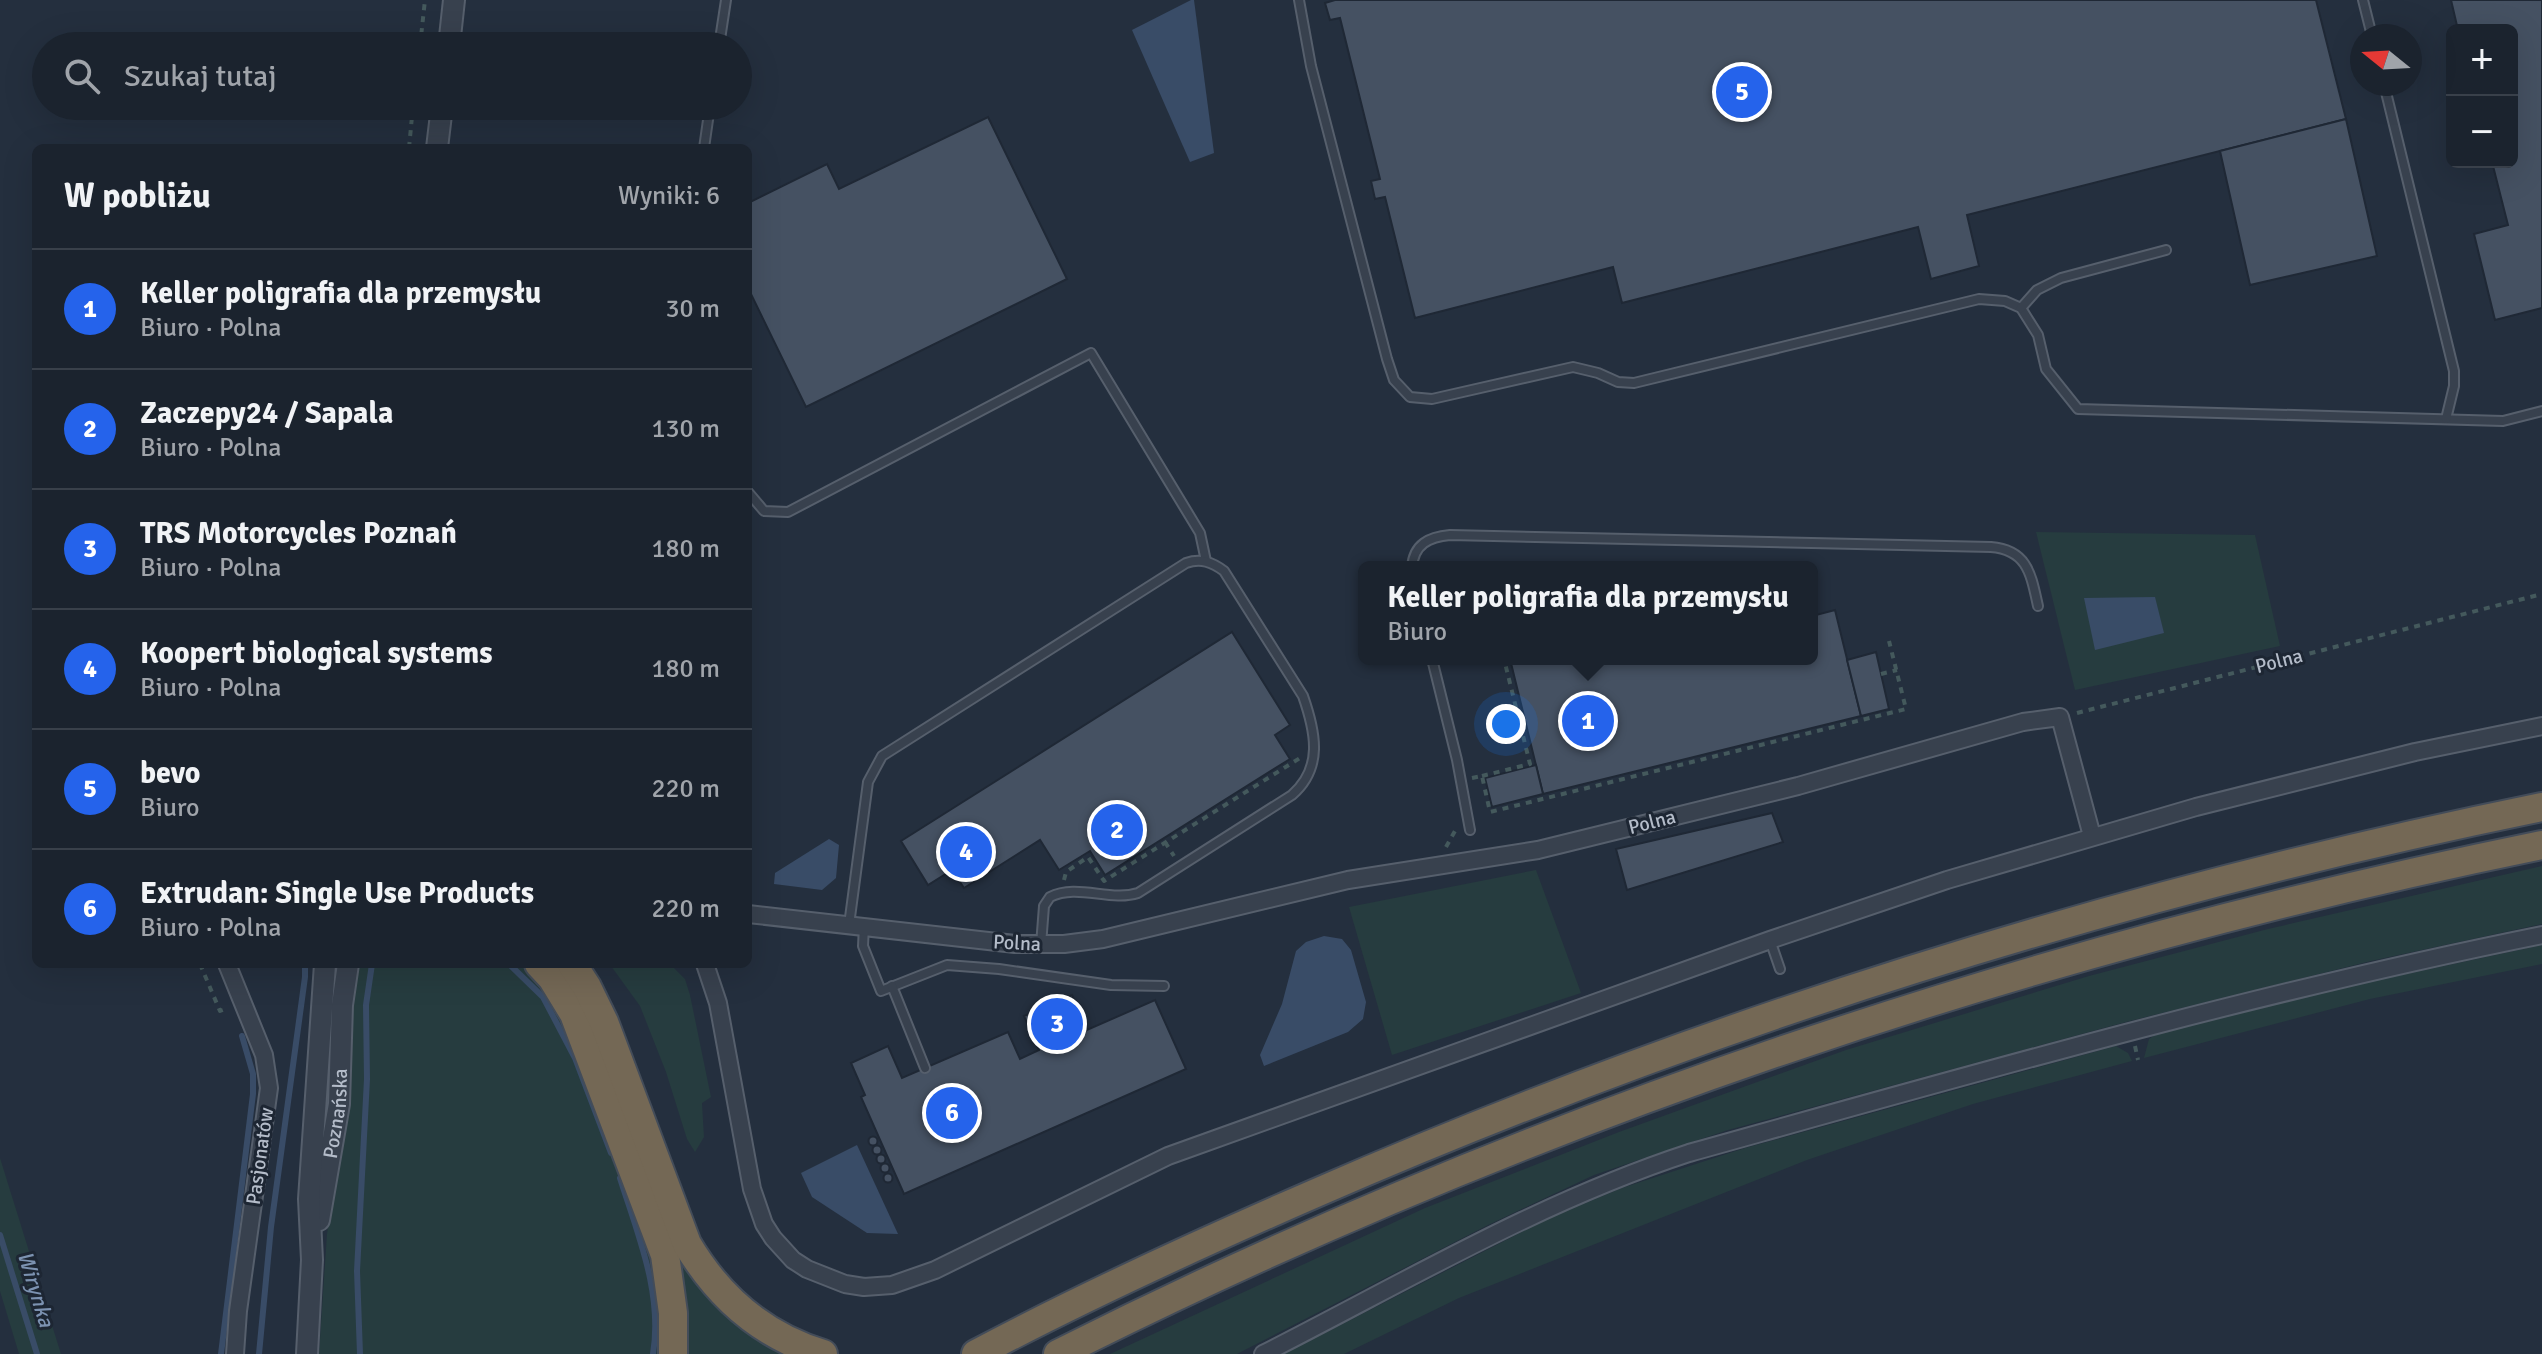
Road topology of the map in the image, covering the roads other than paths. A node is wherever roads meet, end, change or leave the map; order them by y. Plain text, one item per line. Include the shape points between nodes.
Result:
1 (454, 0) edge
2 (726, 0) edge
3 (1299, 0) edge
4 (2363, 0) edge
5 (2369, 24) edge
6 (451, 32) edge
7 (721, 32) edge
8 (2387, 96) edge
9 (440, 120) edge
10 (708, 120) edge
11 (437, 144) edge
12 (705, 144) edge
13 (2166, 250) dead end
14 (2021, 308) junction
15 (2542, 411) edge
16 (2446, 419) junction
17 (752, 497) edge
18 (1206, 561) junction
19 (1413, 561) edge
20 (2038, 606) dead end
21 (1433, 665) edge
22 (2542, 726) edge
23 (2542, 807) edge
24 (1470, 830) dead end
25 (2092, 836) junction
26 (2542, 845) edge
27 (752, 914) edge
28 (856, 926) junction
29 (2542, 935) edge
30 (1770, 940) junction
31 (1041, 945) junction
32 (228, 968) edge
33 (325, 968) edge
34 (347, 968) edge
35 (543, 968) edge
36 (575, 968) edge
37 (706, 968) edge
38 (1780, 969) dead end
39 (892, 986) junction
40 (1164, 986) dead end
41 (925, 1068) dead end
42 (312, 1260) junction
43 (1019, 1331) junction
44 (235, 1354) edge
45 (307, 1354) edge
46 (673, 1354) edge
47 (823, 1354) edge
48 (956, 1354) edge
49 (976, 1354) edge
50 (1058, 1354) edge
51 (1263, 1354) edge

1 - 6 street
2 - 7 lane
3 - 14 lane via 1311,66 1387,359 1394,380 1410,397 1432,399 1573,367 1634,383 1979,299
4 - 5 lane
8 - 16 lane via 2454,371
9 - 11 street
10 - 12 lane
13 - 14 lane via 2061,278 2037,290
14 - 16 lane via 2038,335 2046,369 2078,409
15 - 16 lane via 2503,421
17 - 18 lane via 764,511 788,512 1091,353 1200,533
18 - 28 lane via 1186,563 882,756 868,782
18 - 31 lane via 1224,571 1303,696 1315,758 1308,779 1292,795 1138,893 1061,893 1047,900
19 - 20 lane via 1425,541 1450,535 1991,547 2023,561
21 - 24 lane
22 - 25 street via 2295,781
23 - 43 highway via 2116,909 1732,1030 1413,1151
25 - 30 street
25 - 31 street, Polna via 2060,717 2023,722 1798,786 1538,850 1348,880 1103,939
26 - 50 highway via 2223,918 2016,976 1795,1047 1627,1106 1381,1204
27 - 28 street, Polna
28 - 31 street, Polna
28 - 39 lane via 881,991
29 - 51 street via 2132,1031 1667,1160 1546,1209
30 - 37 street via 1215,1137 1121,1177 935,1270 878,1287 818,1276 793,1260 764,1224 752,1189 718,1003
30 - 38 lane
32 - 44 street, Pasjonatów via 264,1055 269,1088
33 - 42 street, Poznańska via 309,1199
34 - 42 street, Poznańska via 339,1104
35 - 46 highway via 574,1014 665,1255
36 - 47 highway via 604,1022 698,1262 749,1318 786,1341
39 - 40 lane via 957,965 1111,985
39 - 41 lane
42 - 45 street, Poznańska
43 - 48 highway
43 - 49 highway

